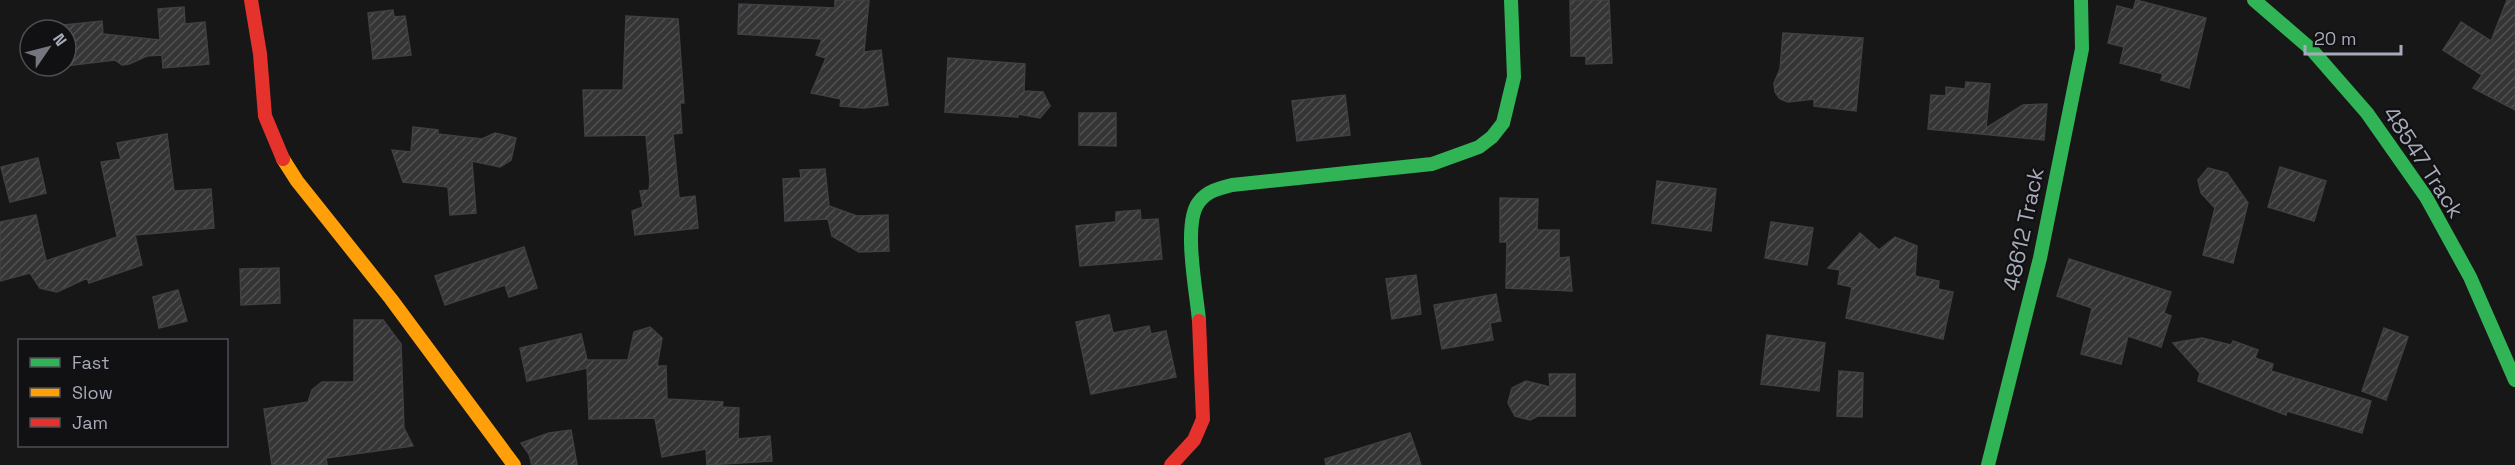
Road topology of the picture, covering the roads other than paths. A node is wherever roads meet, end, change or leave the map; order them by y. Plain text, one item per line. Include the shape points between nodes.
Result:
1 (251, 0) edge
2 (1511, 0) edge
3 (2081, 0) edge
4 (2254, 0) edge
5 (2515, 380) edge
6 (514, 465) edge
7 (1171, 465) edge
8 (1988, 465) edge

1 - 6 street via 265,116 277,149 297,181 398,308
2 - 7 street via 1514,77 1503,123 1479,147 1432,164 1216,188 1197,201 1191,225 1203,365 1203,418 1194,441
3 - 8 street, 48612 Track via 2082,49 2044,234
4 - 5 street, 48547 Track via 2312,51 2367,113 2426,197 2470,277

